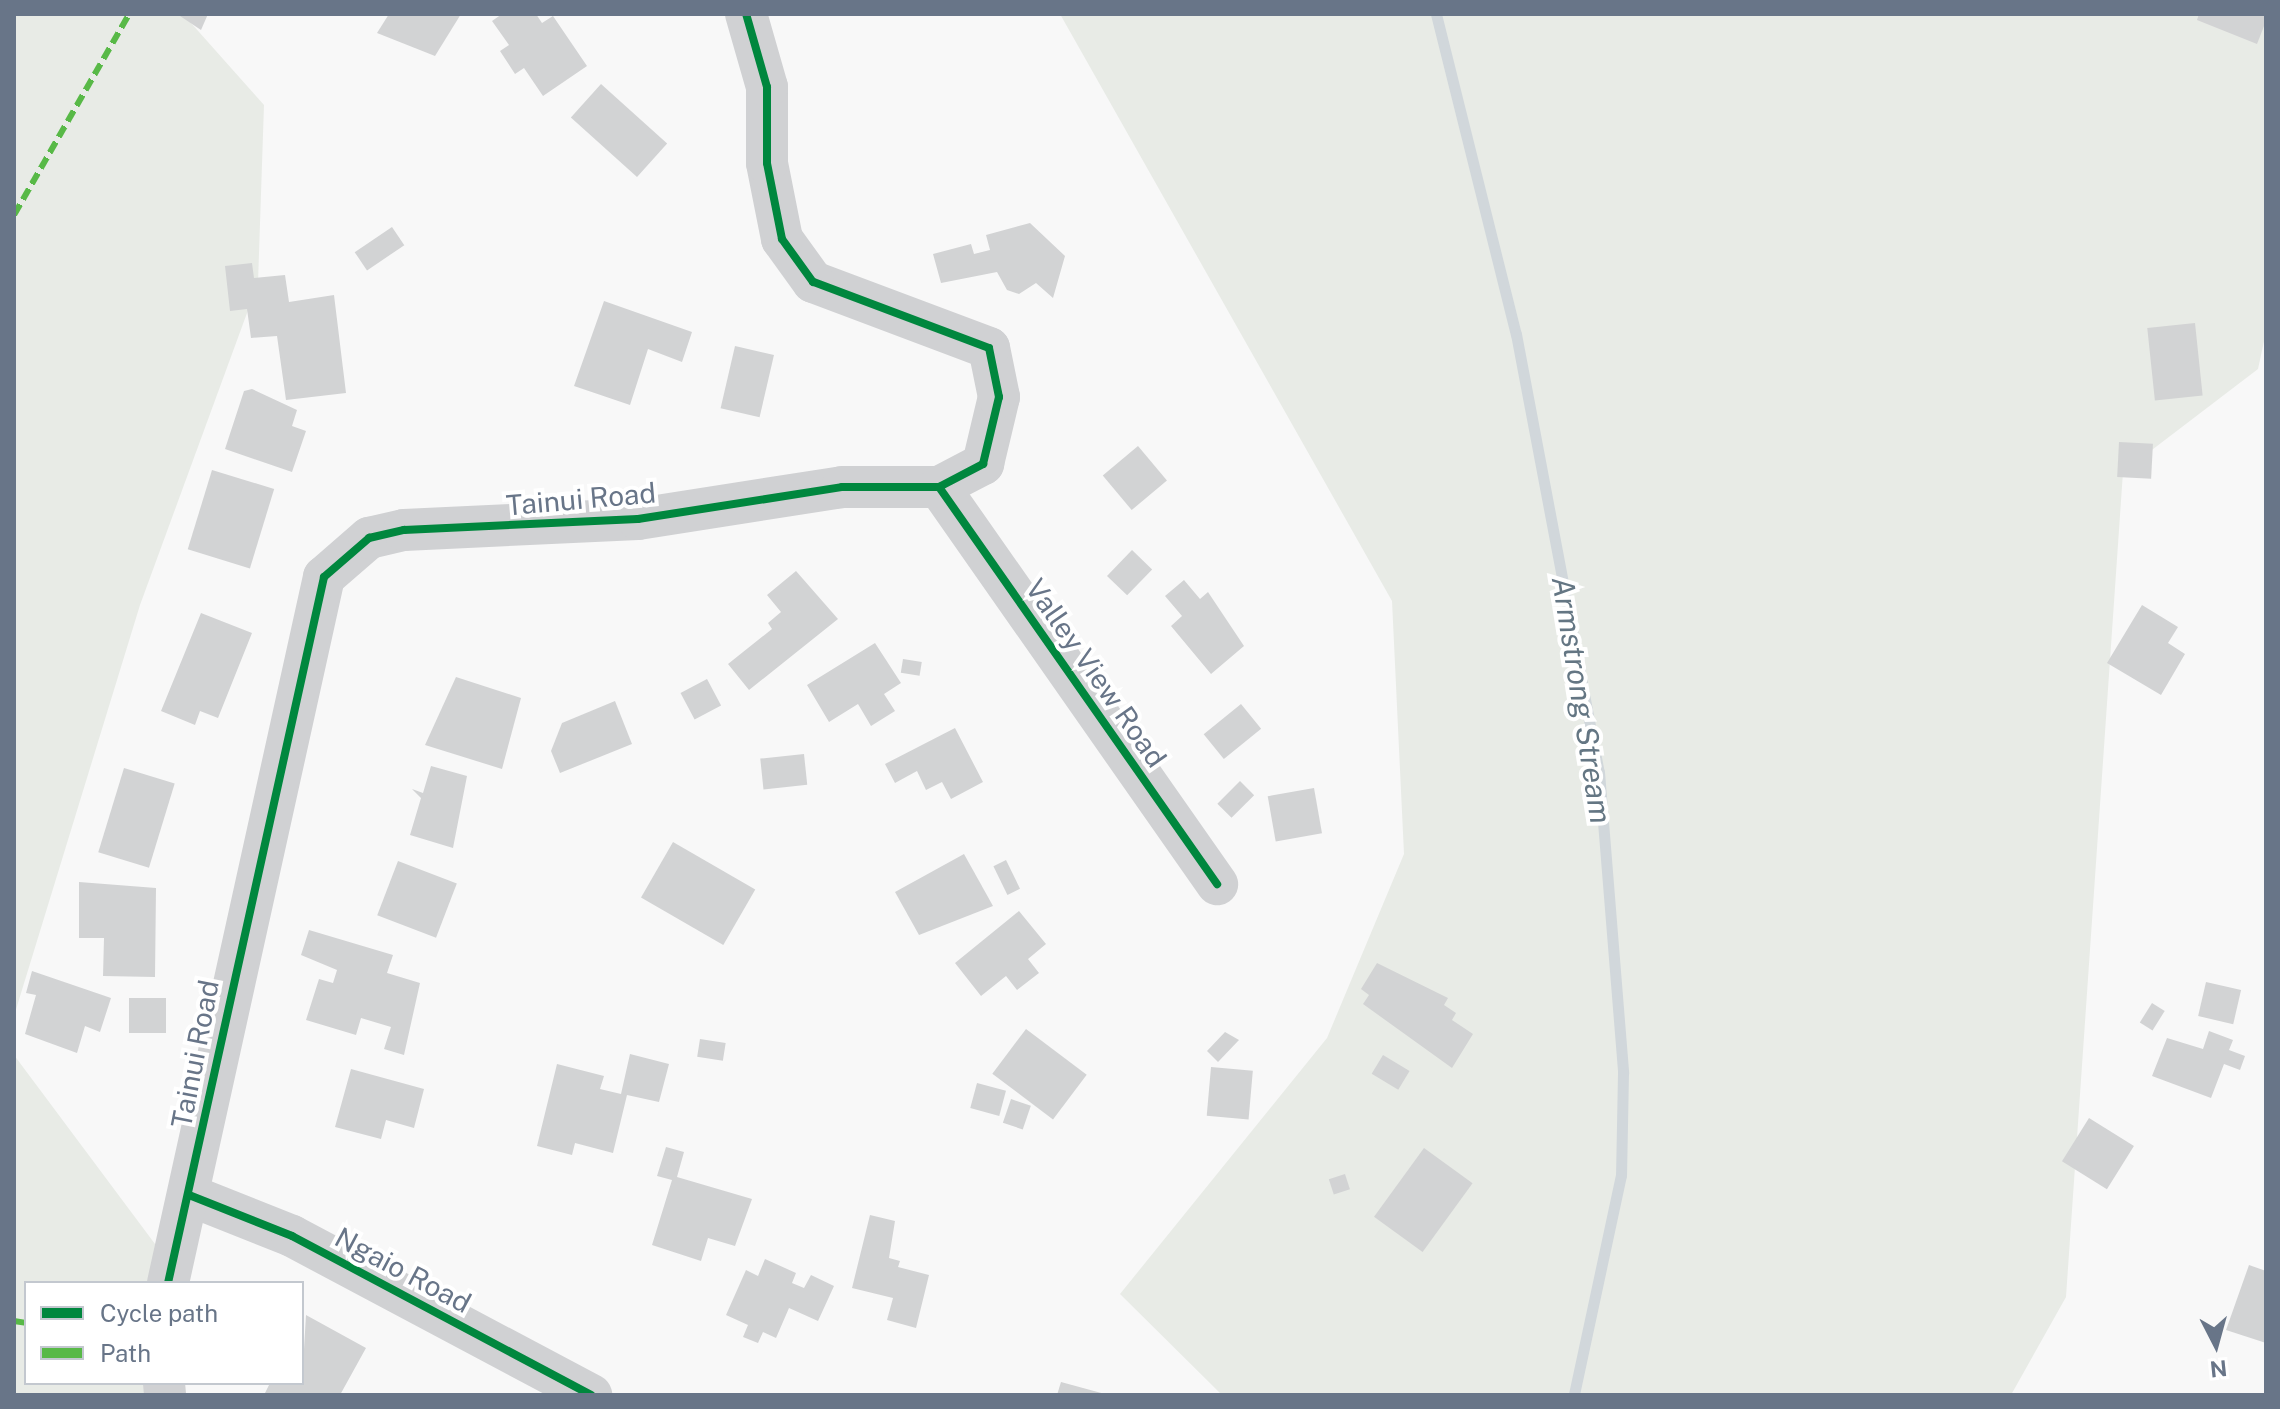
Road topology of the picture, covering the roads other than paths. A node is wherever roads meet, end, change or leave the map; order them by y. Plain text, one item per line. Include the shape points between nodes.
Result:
1 (746, 14) edge
2 (939, 487) junction
3 (1217, 884) dead end
4 (189, 1195) junction
5 (168, 1281) edge
6 (591, 1395) edge

1 - 2 street, Tainui Road via 767,87 771,202 813,282 854,301 940,325 989,348 999,397 983,464
2 - 3 street, Valley View Road
2 - 4 street, Tainui Road via 842,487 638,519 404,530 369,538 324,577
4 - 5 street, Tainui Road
4 - 6 street, Ngaio Road via 292,1236

